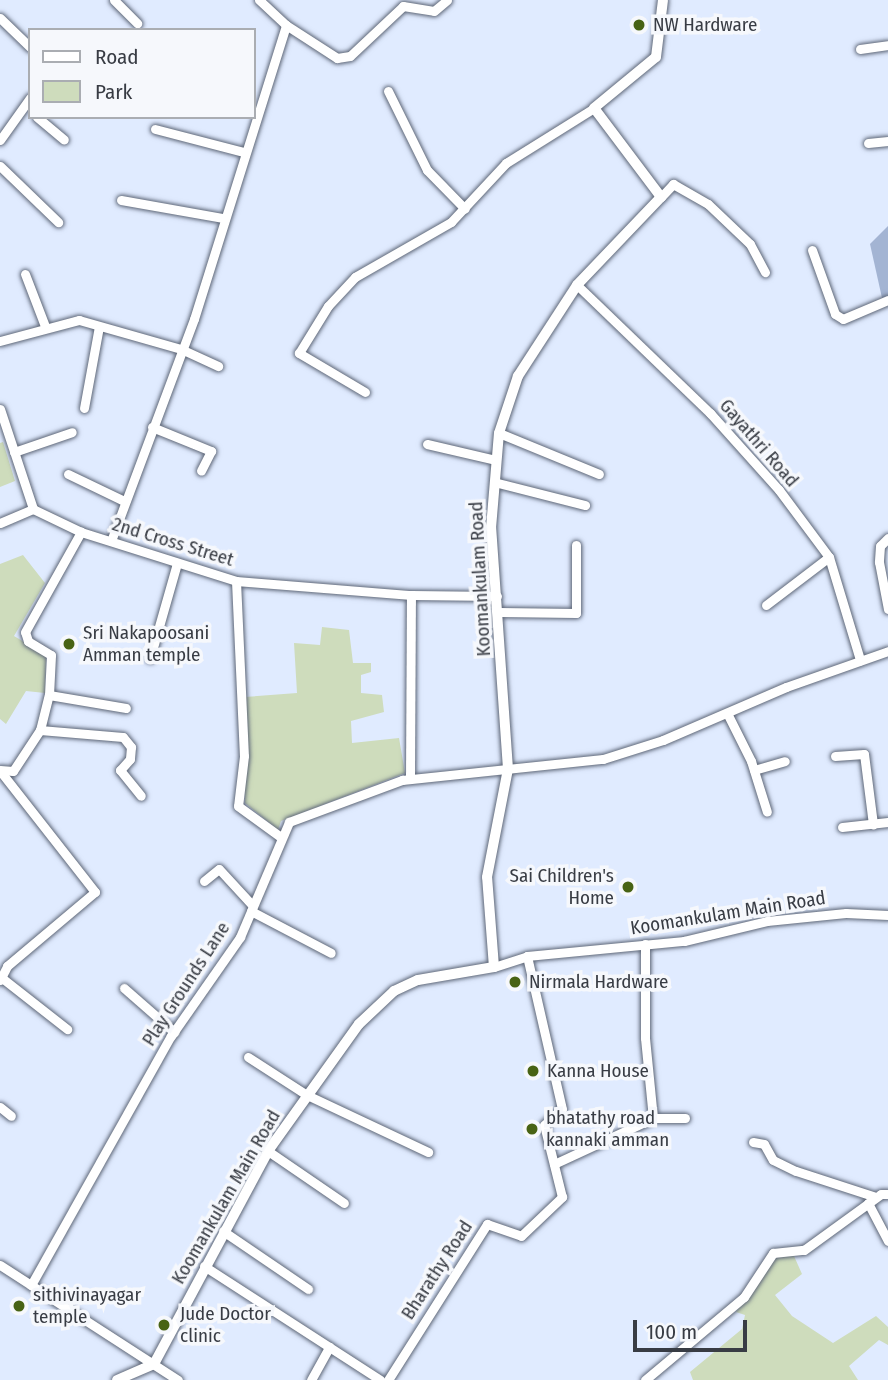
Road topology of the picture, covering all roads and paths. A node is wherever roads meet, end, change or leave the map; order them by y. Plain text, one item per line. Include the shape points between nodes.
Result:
1 (114, 0) edge
2 (259, 0) edge
3 (447, 0) edge
4 (663, 0) edge
5 (0, 18) edge
6 (137, 23) dead end
7 (286, 25) junction
8 (28, 45) edge
9 (888, 45) edge
10 (860, 49) dead end
11 (388, 91) dead end
12 (28, 106) edge
13 (594, 108) junction
14 (256, 114) edge
15 (39, 119) edge
16 (254, 119) edge
17 (155, 129) dead end
18 (0, 140) edge
19 (64, 140) dead end
20 (888, 141) edge
21 (868, 143) dead end
22 (243, 152) junction
23 (0, 166) edge
24 (661, 197) junction
25 (121, 200) dead end
26 (465, 209) junction
27 (223, 218) junction
28 (58, 222) dead end
29 (812, 250) dead end
30 (765, 272) dead end
31 (25, 274) dead end
32 (577, 285) junction
33 (888, 300) edge
34 (45, 326) junction
35 (99, 326) junction
36 (0, 341) edge
37 (181, 349) junction
38 (218, 366) dead end
39 (365, 392) dead end
40 (84, 408) dead end
41 (0, 409) edge
42 (152, 427) junction
43 (72, 432) dead end
44 (499, 433) junction
45 (427, 444) dead end
46 (14, 452) junction
47 (495, 460) junction
48 (201, 471) dead end
49 (68, 474) dead end
50 (599, 474) dead end
51 (494, 482) junction
52 (124, 501) junction
53 (585, 505) dead end
54 (33, 509) junction
55 (0, 523) edge
56 (81, 532) junction
57 (888, 538) edge
58 (111, 541) junction
59 (576, 545) dead end
60 (829, 556) junction
61 (177, 563) junction
62 (236, 581) junction
63 (411, 595) junction
64 (497, 596) junction
65 (766, 605) dead end
66 (888, 610) edge
67 (499, 612) junction
68 (888, 651) edge
69 (150, 658) dead end
70 (860, 660) junction
71 (49, 695) junction
72 (127, 708) dead end
73 (727, 713) junction
74 (40, 730) junction
75 (835, 756) dead end
76 (785, 761) dead end
77 (508, 769) junction
78 (754, 770) junction
79 (0, 771) edge
80 (410, 779) junction
81 (141, 796) dead end
82 (767, 812) dead end
83 (888, 822) edge
84 (873, 824) junction
85 (842, 827) dead end
86 (282, 838) junction
87 (204, 881) dead end
88 (252, 909) junction
89 (888, 915) edge
90 (645, 944) junction
91 (331, 953) dead end
92 (527, 956) junction
93 (3, 962) edge
94 (494, 967) junction
95 (1, 979) edge
96 (124, 988) dead end
97 (67, 1029) dead end
98 (174, 1032) junction
99 (248, 1057) dead end
100 (307, 1095) junction
101 (0, 1107) edge
102 (11, 1115) dead end
103 (653, 1118) junction
104 (685, 1118) dead end
105 (753, 1142) dead end
106 (268, 1151) junction
107 (428, 1152) dead end
108 (554, 1164) junction
109 (888, 1194) edge
110 (872, 1200) junction
111 (344, 1203) dead end
112 (223, 1231) junction
113 (888, 1241) edge
114 (204, 1266) junction
115 (1, 1268) edge
116 (31, 1285) junction
117 (308, 1289) dead end
118 (329, 1347) junction
119 (154, 1364) junction
120 (117, 1380) edge
121 (178, 1380) edge
122 (311, 1380) edge
123 (380, 1380) edge
124 (388, 1380) edge
125 (645, 1380) edge

1 - 6 street
2 - 7 street
3 - 7 street via 434,11 403,6 350,56 337,58
4 - 13 street via 656,57
5 - 8 street
7 - 14 street
9 - 10 street
11 - 26 street via 427,170
12 - 18 street
13 - 24 street
13 - 26 street via 506,163
15 - 19 street
16 - 22 street
17 - 22 street
20 - 21 street
22 - 27 street
23 - 28 street
24 - 30 street via 673,184 708,204 750,244
24 - 32 street, Koomankulam Road
25 - 27 street
26 - 39 street via 430,235 355,277 299,346 303,359
27 - 37 street
29 - 33 street via 835,314 843,319
31 - 34 street
32 - 44 street, Koomankulam Road via 518,376
32 - 60 street, Gayathri Road via 710,413 779,490
34 - 35 street via 79,320
34 - 36 street
35 - 37 street
35 - 40 street
37 - 38 street
37 - 42 street
41 - 46 street
42 - 48 street via 211,451
42 - 52 street
43 - 46 street
44 - 47 street, Koomankulam Road
44 - 50 street
45 - 47 street
46 - 54 street
47 - 51 street, Koomankulam Road
49 - 52 street
51 - 53 street
51 - 64 street, Koomankulam Road via 491,528
52 - 58 street
54 - 55 street
54 - 56 street, 2nd Cross Street
56 - 58 street, 2nd Cross Street
56 - 71 street via 24,632 27,641 51,655
57 - 66 street via 880,546 879,562
58 - 61 street, 2nd Cross Street
59 - 67 street via 576,613
60 - 65 street
60 - 70 street, Gayathri Road
61 - 62 street, 2nd Cross Street
61 - 69 street
62 - 63 street, 2nd Cross Street
62 - 86 street via 244,756 238,806
63 - 64 street, 2nd Cross Street
63 - 80 street
64 - 67 street, Koomankulam Road
67 - 77 street, Koomankulam Road
68 - 70 street, Play Grounds Lane
70 - 73 street, Play Grounds Lane
71 - 72 street
71 - 74 street
73 - 77 street, Play Grounds Lane via 603,759
73 - 78 street
74 - 79 street via 13,771
74 - 81 street via 122,737 131,747 130,759 120,770
75 - 84 street via 864,754
76 - 78 street
77 - 80 street, Play Grounds Lane
77 - 94 street, Koomankulam Road via 487,877
78 - 82 street
79 - 93 street via 95,892
80 - 86 street, Play Grounds Lane via 289,822
83 - 84 street
84 - 85 street
86 - 88 street, Play Grounds Lane
87 - 88 street via 219,869
88 - 91 street
88 - 98 street, Play Grounds Lane via 240,937
89 - 90 street, Koomankulam Main Road via 846,913 767,921
90 - 92 street, Koomankulam Main Road
90 - 103 street via 645,1038
92 - 94 street, Koomankulam Main Road
92 - 108 street, Bharathy Road via 562,1109 544,1125
93 - 95 street
94 - 100 street, Koomankulam Main Road via 418,980 394,991 359,1024
95 - 97 street
96 - 98 street
98 - 116 street, Play Grounds Lane
99 - 100 street
100 - 106 street, Koomankulam Main Road
100 - 107 street
101 - 102 street
103 - 104 street
103 - 108 street
105 - 110 street via 764,1144 773,1160
106 - 111 street
106 - 112 street, Koomankulam Main Road
108 - 124 street, Bharathy Road via 562,1197 521,1236 487,1224
109 - 110 street
110 - 113 street
110 - 125 street via 804,1250 773,1252 744,1297
112 - 114 street, Koomankulam Main Road
112 - 117 street
114 - 118 street
114 - 119 street, Koomankulam Main Road
115 - 116 street
116 - 119 street
118 - 122 street
118 - 123 street
119 - 120 street
119 - 121 street

